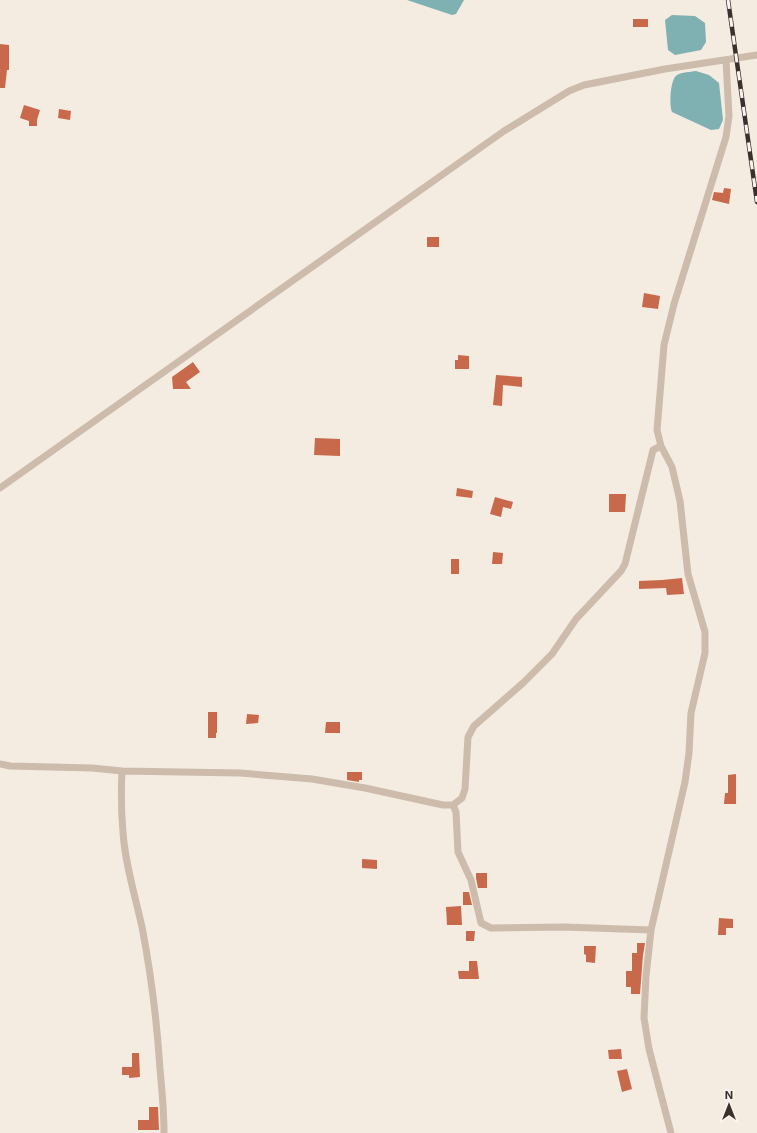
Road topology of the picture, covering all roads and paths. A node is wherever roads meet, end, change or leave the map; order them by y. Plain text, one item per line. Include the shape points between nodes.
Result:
1 (757, 55) edge
2 (726, 60) junction
3 (661, 446) junction
4 (0, 488) edge
5 (0, 764) edge
6 (122, 771) junction
7 (453, 805) junction
8 (651, 930) junction
9 (164, 1133) edge
10 (671, 1133) edge

1 - 2 street
2 - 3 street via 729,116 726,137 664,344 657,430
2 - 4 street via 665,69 584,85 569,91 504,131
3 - 7 street via 653,450 625,564 621,571 576,620 552,654 474,726 468,737 464,793
3 - 8 street via 672,467 680,502 688,574 705,632 705,653 691,713 685,782
5 - 6 street
6 - 7 street via 240,773 312,779
6 - 9 street via 123,833 150,976 158,1042
7 - 8 street via 456,812 458,852 471,880 482,923 491,928
8 - 10 street via 644,1018 649,1049

